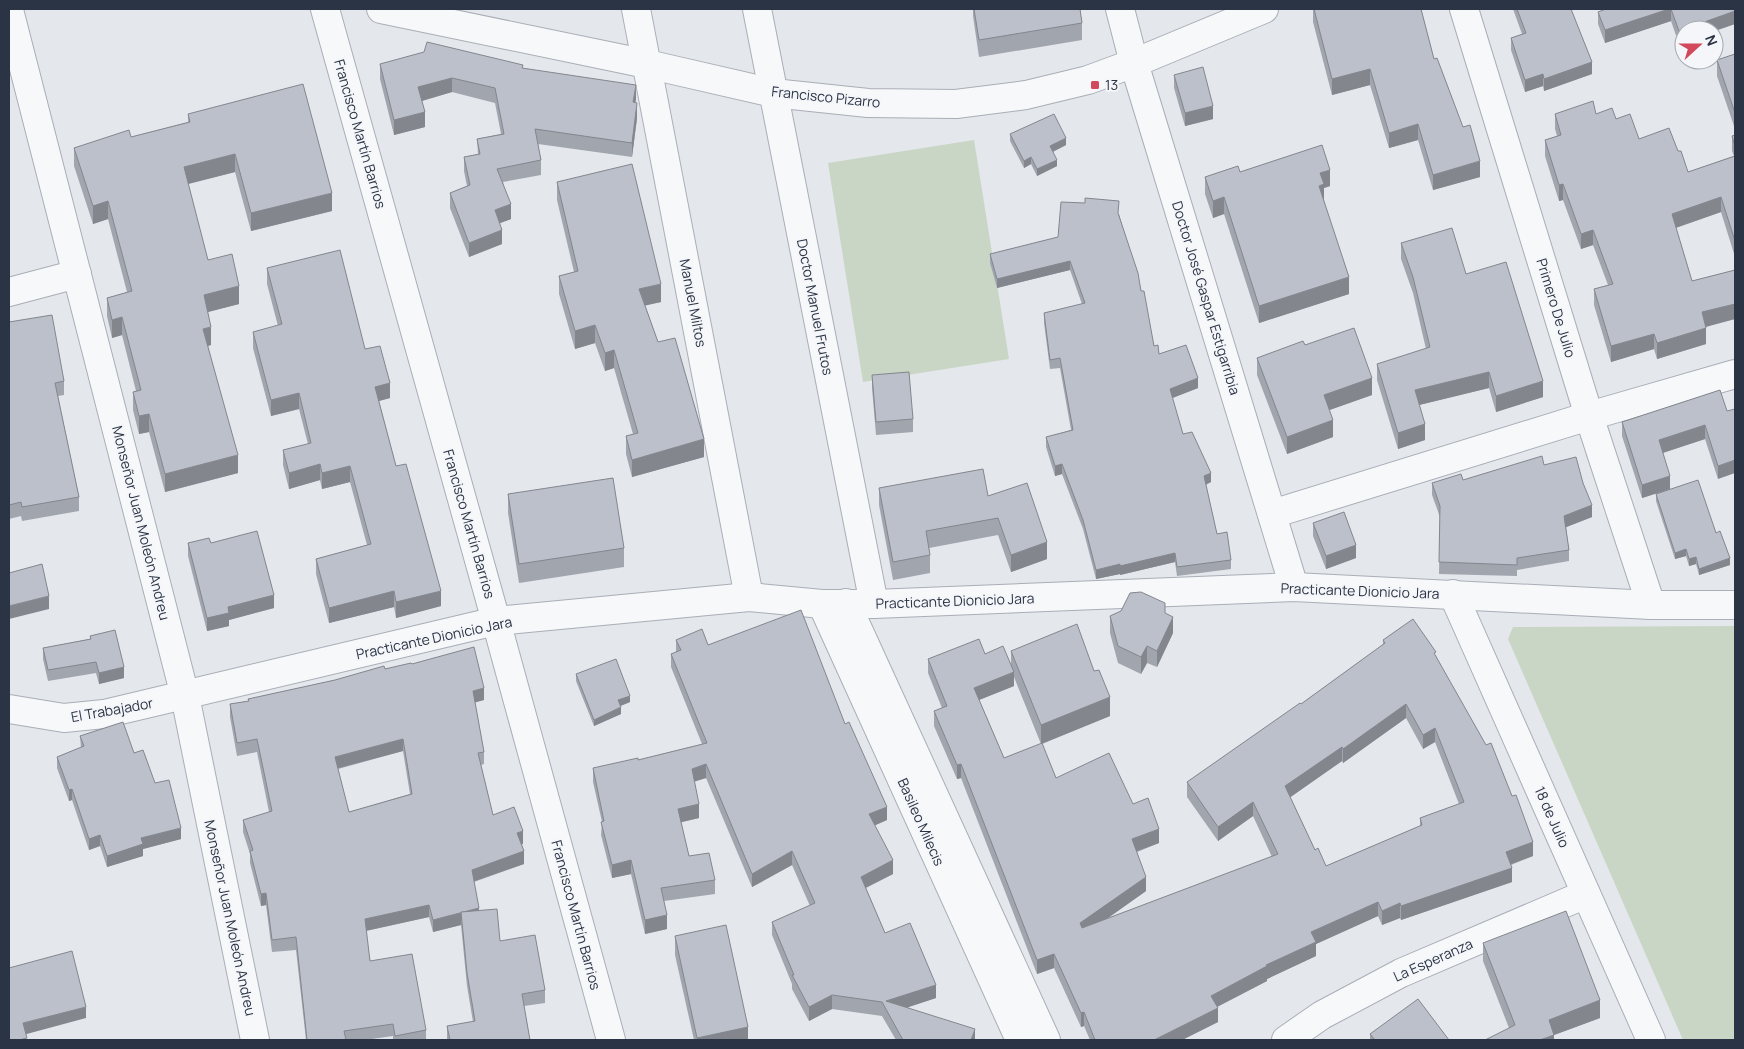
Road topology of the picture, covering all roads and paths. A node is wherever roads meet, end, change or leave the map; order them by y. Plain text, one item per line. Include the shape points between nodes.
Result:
1 (325, 9) edge
2 (381, 9) edge
3 (636, 9) edge
4 (757, 9) edge
5 (1120, 9) edge
6 (1264, 9) edge
7 (1464, 9) edge
8 (9, 10) edge
9 (1134, 63) junction
10 (647, 64) junction
11 (773, 93) junction
12 (77, 274) junction
13 (9, 292) edge
14 (1735, 374) edge
15 (1588, 416) junction
16 (1272, 514) junction
17 (1294, 587) junction
18 (1453, 594) junction
19 (749, 598) junction
20 (834, 603) junction
21 (874, 604) junction
22 (1650, 605) junction
23 (1735, 605) edge
24 (496, 621) junction
25 (185, 696) junction
26 (9, 709) edge
27 (1586, 894) junction
28 (255, 1040) edge
29 (610, 1040) edge
30 (1020, 1040) edge
31 (1046, 1040) edge
32 (1286, 1040) edge
33 (1651, 1040) edge

1 - 24 street, Francisco Martín Barrios
2 - 10 street, Francisco Pizarro
3 - 10 street, Manuel Miltos
4 - 11 street, Doctor Manuel Frutos
5 - 9 street, Doctor José Gaspar Estigarribia
6 - 9 street, Francisco Pizarro
7 - 15 street, Primero De Julio
8 - 12 street, Monseñor Juan Moleón Andreu
9 - 11 street, Francisco Pizarro via 1088,80 1026,95 956,104 868,103
9 - 16 street, Doctor José Gaspar Estigarribia
10 - 11 street, Francisco Pizarro
10 - 19 street, Manuel Miltos
11 - 21 street, Doctor Manuel Frutos
12 - 13 street
12 - 25 street, Monseñor Juan Moleón Andreu
14 - 15 street
15 - 16 street
15 - 22 street, Primero De Julio
16 - 17 street, Doctor José Gaspar Estigarribia
17 - 18 street, Practicante Dionicio Jara
17 - 21 street, Practicante Dionicio Jara
18 - 22 street, Practicante Dionicio Jara
18 - 27 street, 18 de Julio
19 - 20 street, Practicante Dionicio Jara
19 - 24 street, Practicante Dionicio Jara
20 - 21 street, Practicante Dionicio Jara
20 - 30 street, Basileo Milecis
20 - 31 street
22 - 23 street, Practicante Dionicio Jara
24 - 25 street, Practicante Dionicio Jara
24 - 29 street, Francisco Martín Barrios
25 - 26 street, El Trabajador via 104,714 64,718
25 - 28 street, Monseñor Juan Moleón Andreu
27 - 32 street, La Esperanza via 1401,973 1322,1015
27 - 33 street, 18 de Julio

